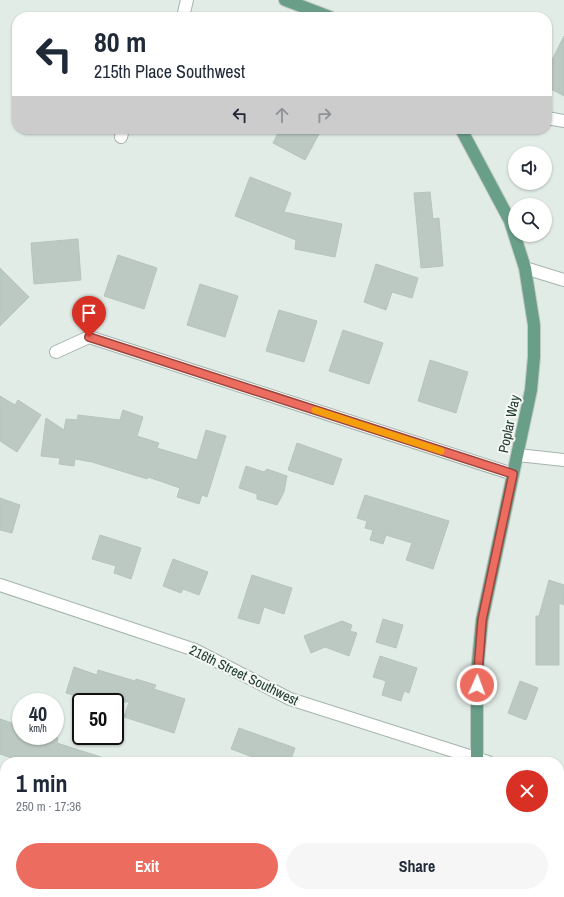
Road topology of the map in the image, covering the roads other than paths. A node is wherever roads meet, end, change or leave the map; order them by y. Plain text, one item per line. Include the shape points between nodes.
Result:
1 (187, 0) edge
2 (285, 0) edge
3 (184, 12) edge
4 (317, 12) edge
5 (552, 119) edge
6 (564, 121) edge
7 (464, 134) edge
8 (525, 268) junction
9 (564, 280) edge
10 (56, 352) dead end
11 (518, 455) junction
12 (564, 460) edge
13 (513, 474) junction
14 (0, 585) edge
15 (469, 757) edge
16 (481, 757) edge

1 - 3 street
2 - 4 main road
5 - 6 street
7 - 8 main road, Poplar Way via 510,221
8 - 9 street
8 - 11 main road, Poplar Way via 534,325 534,357 531,390
10 - 13 street via 89,337
11 - 12 street
11 - 13 main road, Poplar Way
13 - 16 main road, Poplar Way via 482,620 477,672
14 - 15 street, 216th Street Southwest via 195,650 290,699

